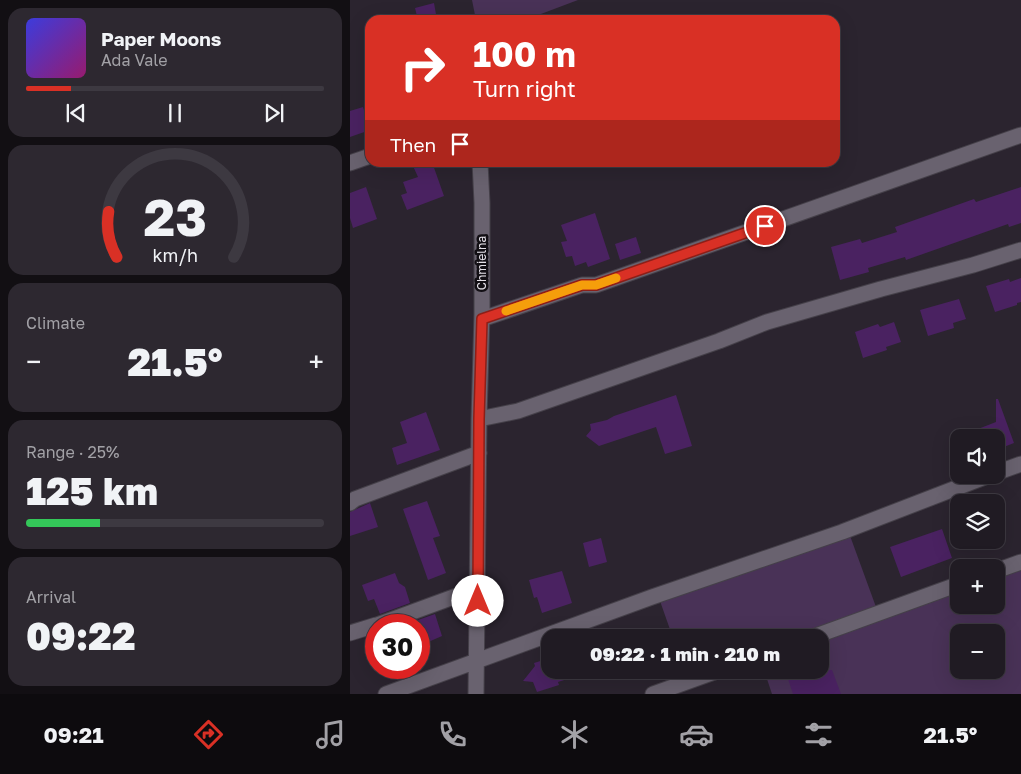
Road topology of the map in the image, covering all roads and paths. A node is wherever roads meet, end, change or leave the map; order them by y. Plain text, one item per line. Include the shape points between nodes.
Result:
1 (1021, 135) edge
2 (365, 158) edge
3 (350, 163) edge
4 (480, 167) edge
5 (1021, 250) edge
6 (482, 319) junction
7 (479, 419) junction
8 (479, 453) junction
9 (1021, 464) edge
10 (1005, 470) edge
11 (967, 484) edge
12 (350, 504) edge
13 (1021, 562) edge
14 (1005, 568) edge
15 (950, 587) edge
16 (478, 588) junction
17 (407, 614) edge
18 (365, 629) edge
19 (829, 631) edge
20 (350, 634) edge
21 (477, 660) junction
22 (695, 679) edge
23 (386, 694) edge
24 (476, 694) edge
25 (653, 694) edge

1 - 6 street via 596,285 582,285
2 - 3 street
4 - 6 street, Chmielna
5 - 7 street via 767,322 518,411
6 - 7 street, Chmielna
7 - 8 street, Chmielna
8 - 12 street via 355,499
8 - 16 street, Chmielna
9 - 10 street
11 - 21 street via 842,532
13 - 14 street
15 - 19 street
16 - 17 street
16 - 21 street, Chmielna
18 - 20 street
21 - 23 street
21 - 24 street, Chmielna
22 - 25 street

